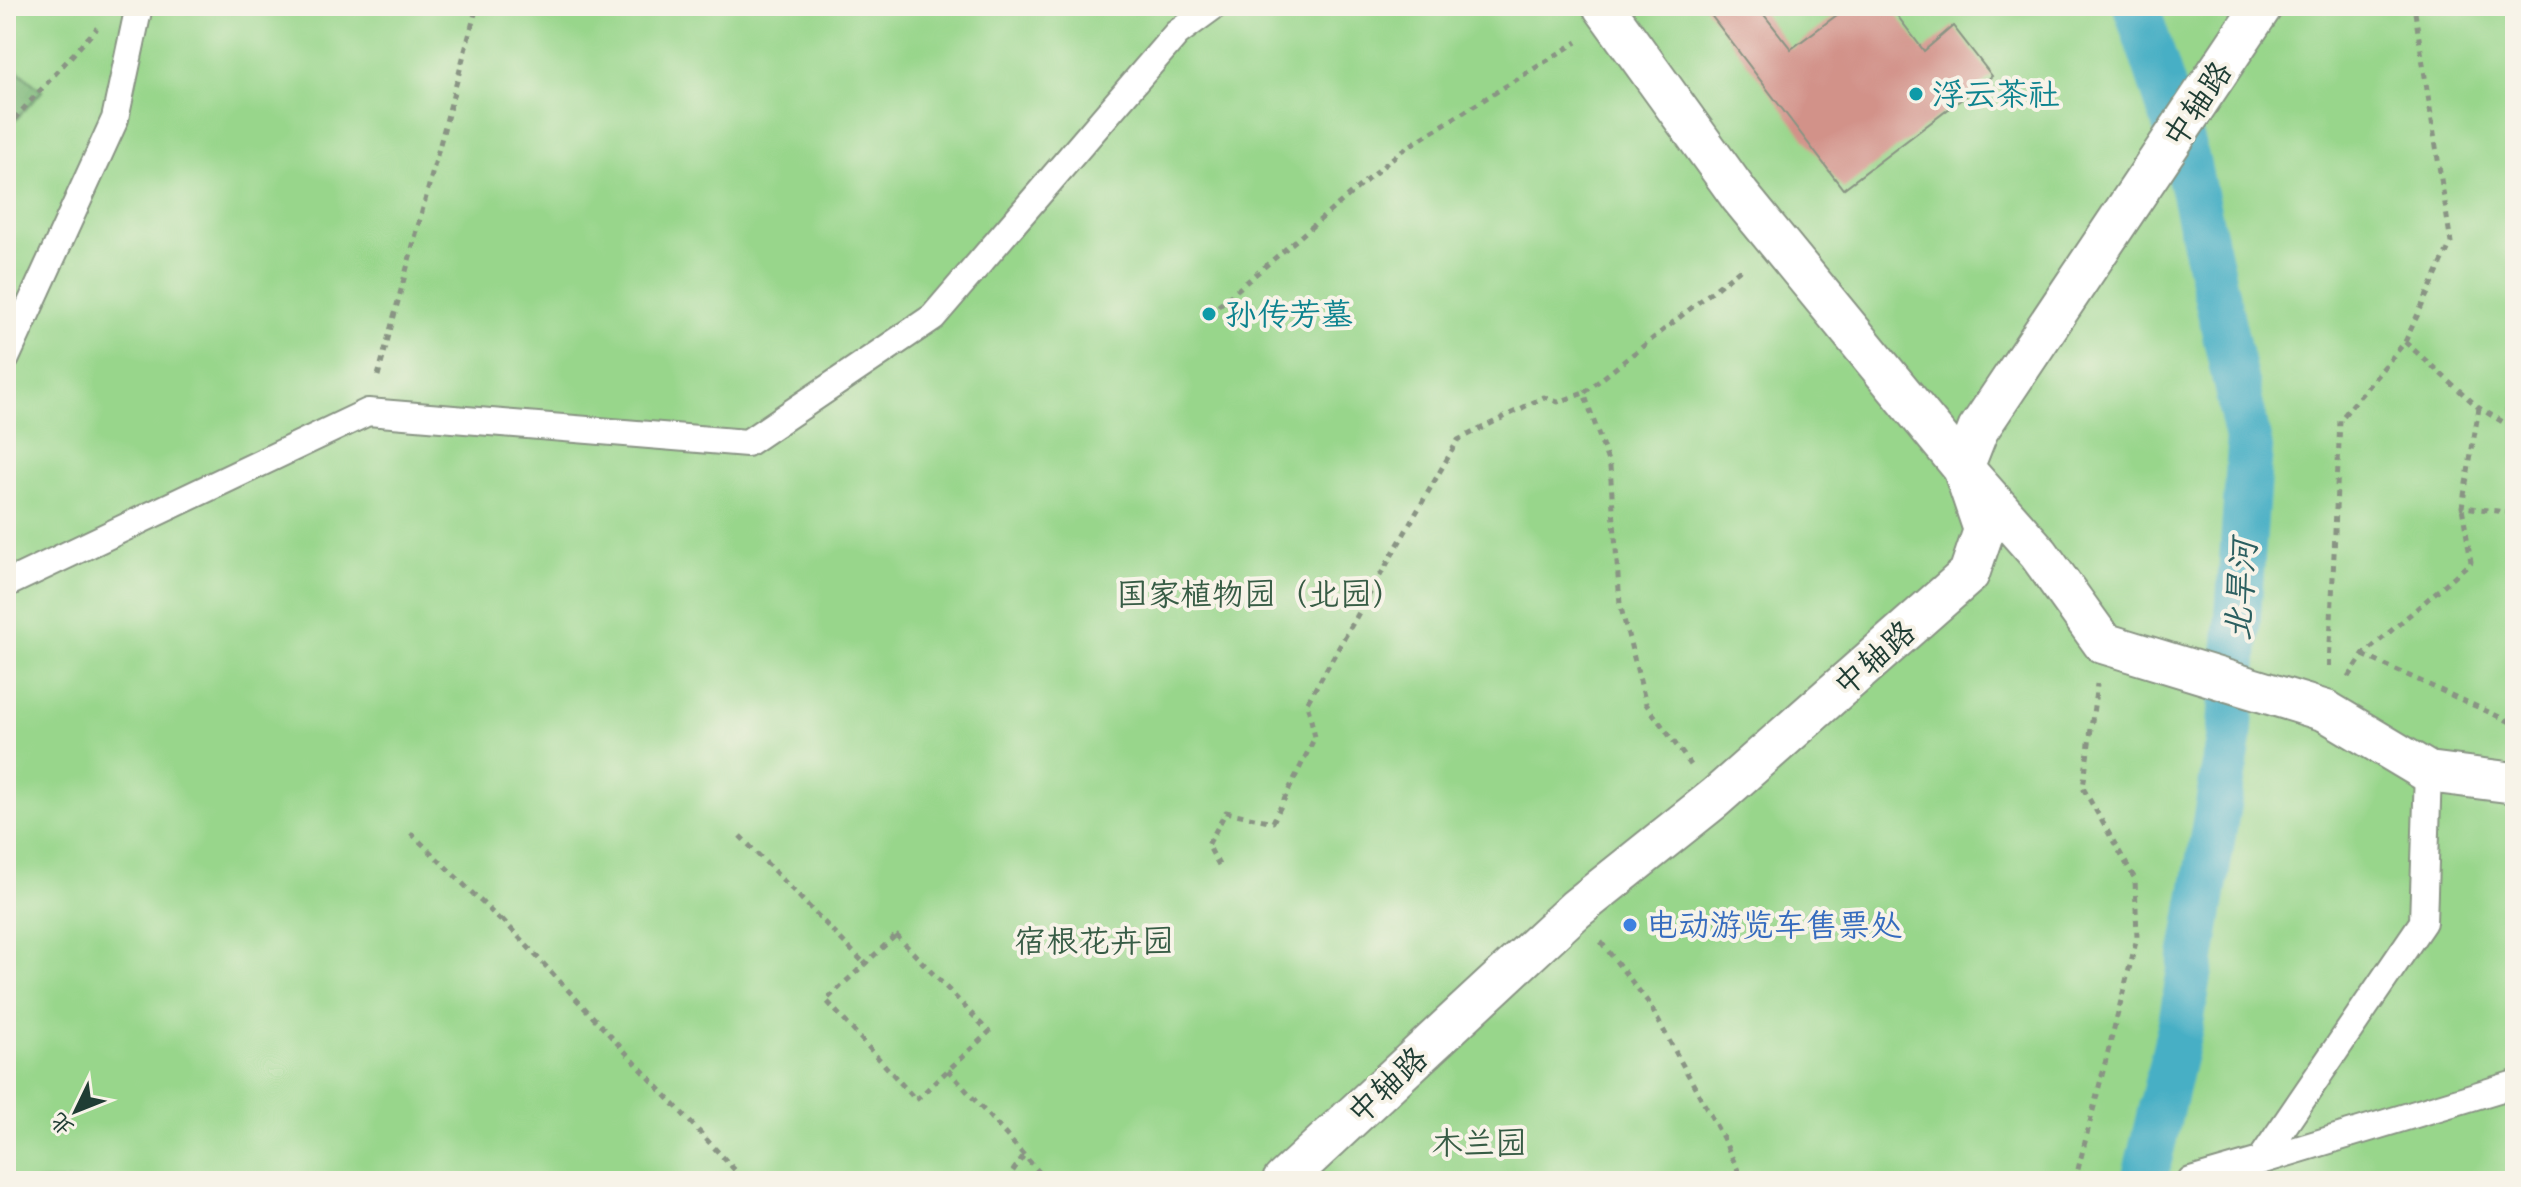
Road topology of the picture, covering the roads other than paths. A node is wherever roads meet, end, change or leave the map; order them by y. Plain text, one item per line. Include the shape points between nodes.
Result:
1 (139, 6) edge
2 (1214, 6) edge
3 (1608, 13) edge
4 (2253, 19) edge
5 (6, 358) edge
6 (1963, 468) junction
7 (6, 584) edge
8 (2428, 772) junction
9 (2515, 783) edge
10 (2515, 1084) edge
11 (2260, 1161) junction
12 (1283, 1181) edge
13 (2191, 1181) edge

1 - 5 lane via 115,119
2 - 7 lane via 1177,33 933,317 747,443 368,412
3 - 6 street via 1740,196
4 - 6 street, 中轴路 via 1978,430
6 - 8 street via 2039,554 2103,643 2326,711
6 - 12 street, 中轴路 via 1984,530 1969,574 1715,798 1576,909
8 - 9 street
8 - 11 lane via 2423,922
10 - 11 lane
11 - 13 lane

